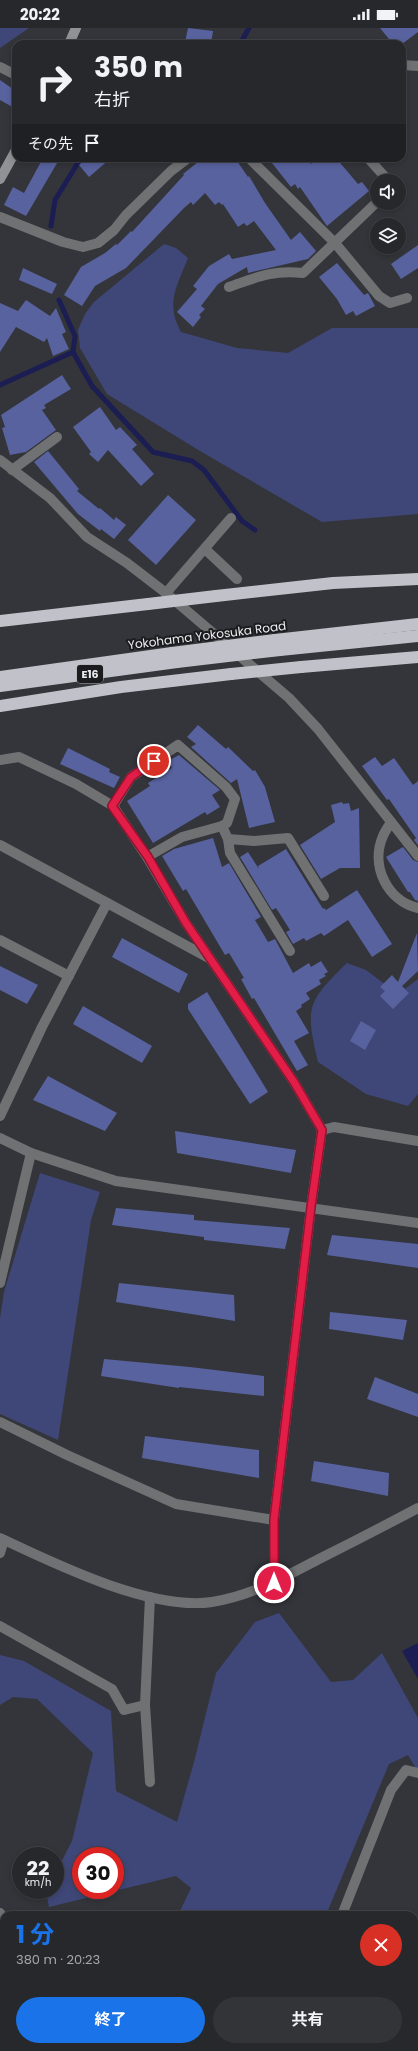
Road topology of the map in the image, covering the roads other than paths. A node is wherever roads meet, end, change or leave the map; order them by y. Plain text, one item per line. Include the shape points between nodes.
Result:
1 (76, 28) edge
2 (71, 40) edge
3 (406, 65) edge
4 (418, 66) edge
5 (0, 67) edge
6 (12, 73) edge
7 (12, 157) edge
8 (183, 162) edge
9 (253, 162) edge
10 (371, 162) edge
11 (381, 174) edge
12 (0, 179) edge
13 (370, 209) edge
14 (0, 217) edge
15 (334, 244) junction
16 (228, 287) dead end
17 (407, 298) dead end
18 (57, 437) dead end
19 (0, 460) edge
20 (12, 470) junction
21 (231, 518) dead end
22 (204, 549) junction
23 (237, 579) dead end
24 (418, 579) edge
25 (166, 594) junction
26 (0, 621) edge
27 (418, 624) edge
28 (418, 636) edge
29 (277, 645) junction
30 (174, 657) junction
31 (418, 657) edge
32 (0, 677) edge
33 (0, 686) edge
34 (0, 706) edge
35 (0, 760) edge
36 (112, 806) junction
37 (392, 822) junction
38 (222, 826) junction
39 (228, 839) junction
40 (0, 845) edge
41 (418, 856) edge
42 (148, 857) junction
43 (324, 896) dead end
44 (108, 902) junction
45 (418, 908) edge
46 (0, 940) edge
47 (290, 951) dead end
48 (212, 960) junction
49 (69, 976) junction
50 (3, 1102) edge
51 (0, 1116) edge
52 (322, 1130) junction
53 (0, 1138) edge
54 (418, 1141) edge
55 (31, 1153) junction
56 (311, 1207) junction
57 (418, 1222) edge
58 (0, 1283) edge
59 (0, 1422) edge
60 (418, 1508) edge
61 (274, 1520) junction
62 (2, 1539) edge
63 (0, 1553) edge
64 (274, 1583) junction
65 (150, 1597) junction
66 (0, 1626) edge
67 (145, 1705) junction
68 (418, 1773) edge
69 (150, 1782) dead end
70 (344, 1911) edge

1 - 2 main road
3 - 4 street
5 - 6 street
7 - 12 main road
8 - 14 street via 98,243 83,247 63,242
9 - 15 street
10 - 11 street
13 - 15 street
15 - 16 street via 303,273 282,271
15 - 17 street via 379,296 390,303
18 - 20 street
19 - 20 street
20 - 25 street via 50,498 87,537 127,563
21 - 22 street
22 - 23 street
22 - 25 street
24 - 26 highway, bridge via 319,584
25 - 37 street via 289,698 318,729
27 - 29 highway, Yokohama Yokosuka Road / E16
28 - 29 highway, Yokohama Yokosuka Road / E16
29 - 30 highway, Yokohama Yokosuka Road / E16, bridge
30 - 32 highway, Yokohama Yokosuka Road / E16
30 - 33 highway, Yokohama Yokosuka Road / E16
31 - 34 highway, bridge via 231,674 121,687
35 - 36 street via 19,757 76,784
36 - 38 street via 131,777 178,745 226,787 235,799 227,823
36 - 42 street
37 - 41 street
37 - 45 street via 383,836 380,851 383,879 401,902
38 - 39 street
38 - 42 street via 182,837
39 - 43 street via 254,841 288,838
39 - 47 street via 230,853
40 - 44 street
42 - 48 street via 186,923
44 - 48 street
44 - 49 street
46 - 49 street
48 - 52 street via 294,1082
49 - 50 street
50 - 51 street
52 - 54 street via 334,1127
52 - 56 street
53 - 55 street
55 - 56 street via 116,1180
55 - 58 street
56 - 57 street
56 - 61 street
59 - 61 street via 66,1455 176,1504
60 - 64 street
61 - 64 street
62 - 63 street
62 - 65 street via 97,1580
64 - 65 street via 248,1594 211,1602 177,1602
65 - 67 street
66 - 67 street via 112,1689 124,1710
67 - 69 street
68 - 70 street via 406,1770 391,1790

